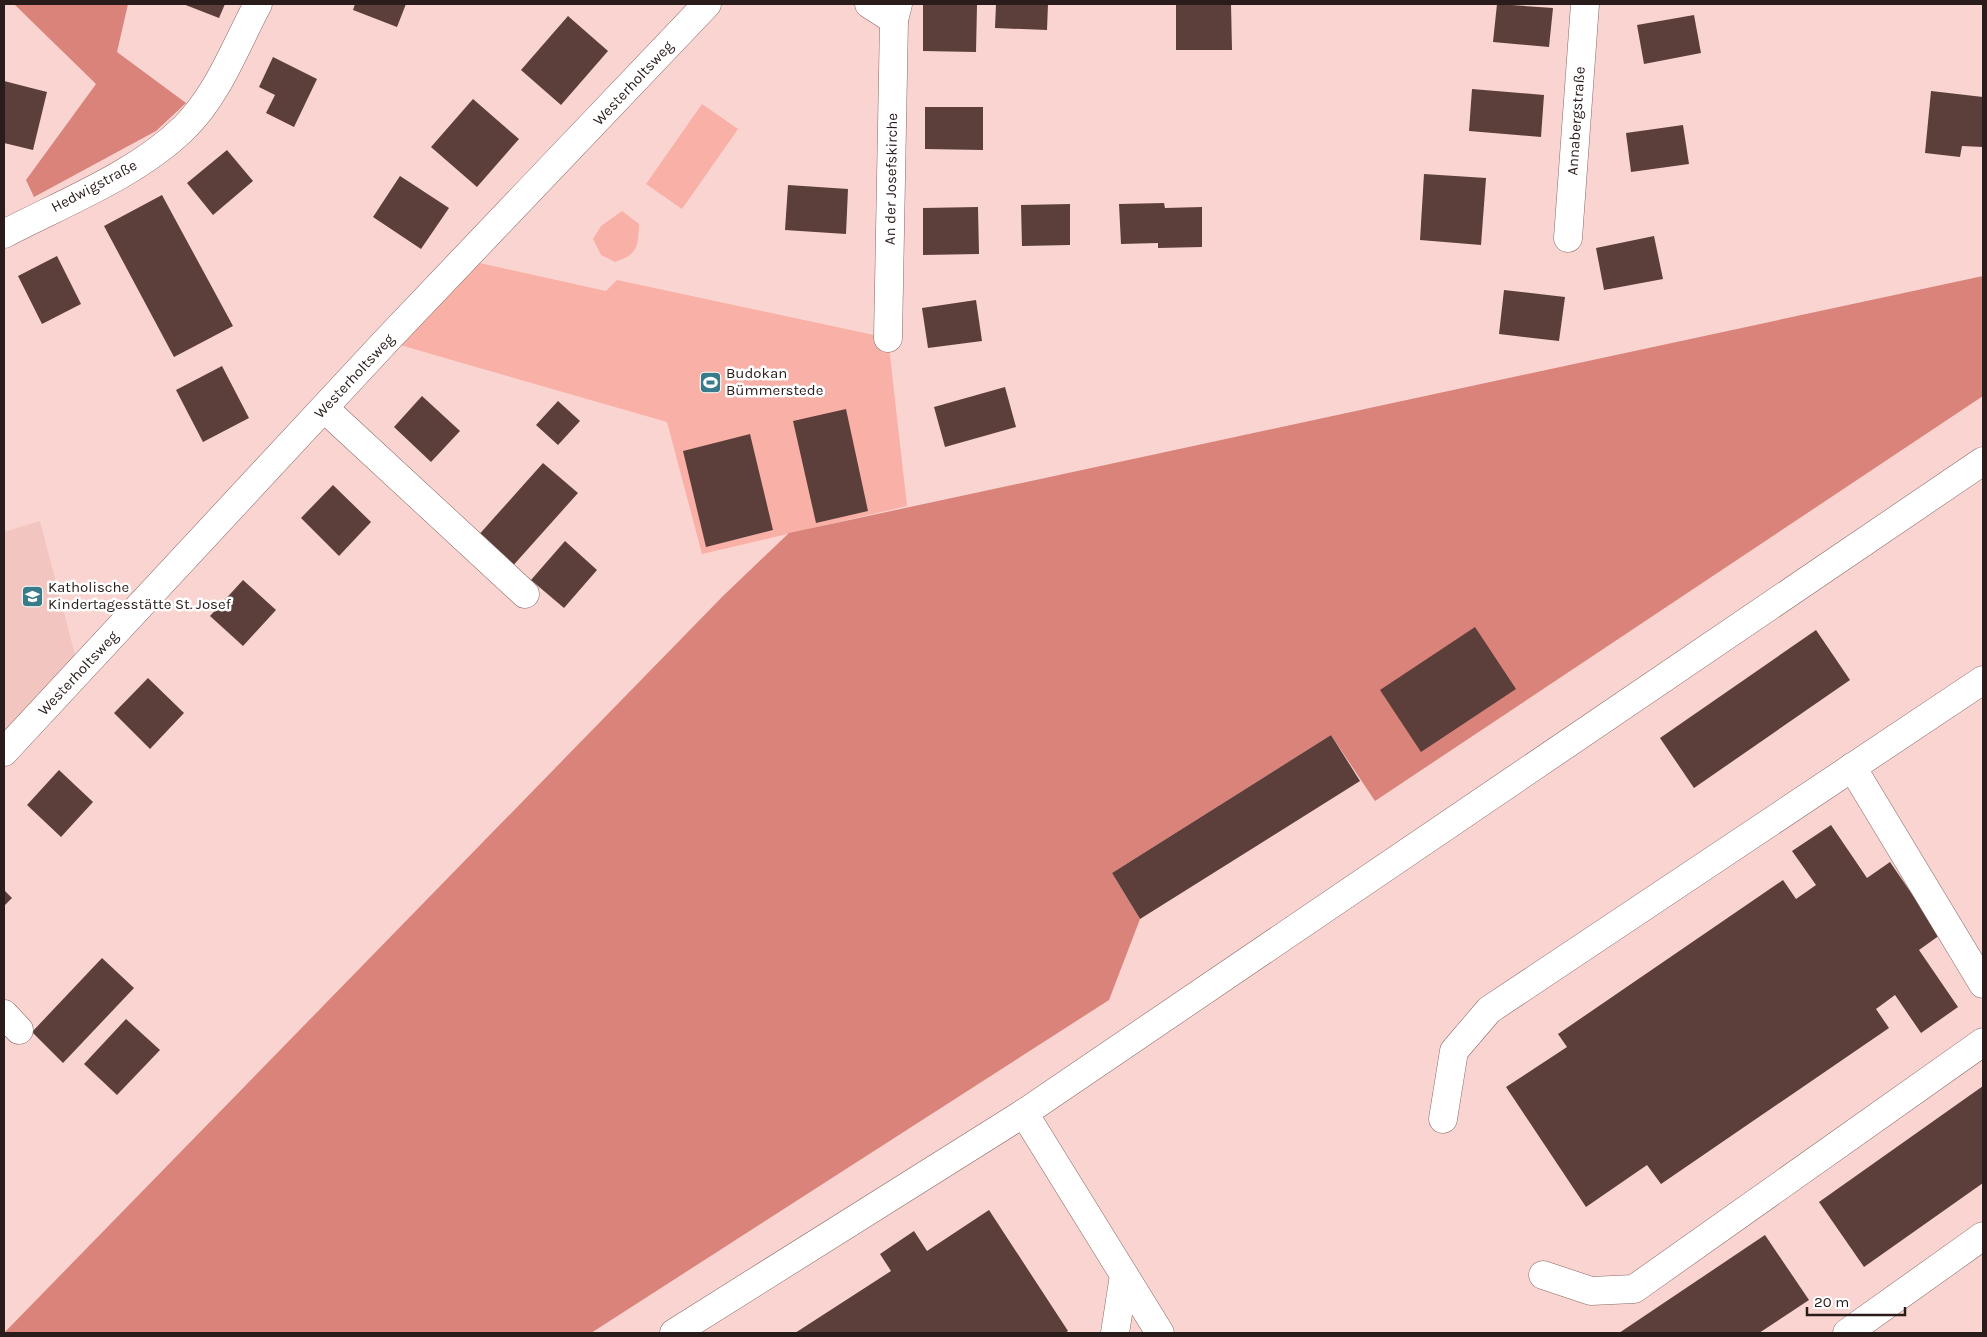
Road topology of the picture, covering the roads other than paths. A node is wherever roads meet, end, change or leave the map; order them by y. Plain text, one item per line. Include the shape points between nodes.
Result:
1 (258, 4) edge
2 (707, 4) edge
3 (869, 4) edge
4 (1585, 4) edge
5 (896, 12) edge
6 (4, 234) edge
7 (1568, 238) dead end
8 (888, 338) dead end
9 (324, 408) junction
10 (1983, 461) edge
11 (525, 594) dead end
12 (1983, 680) edge
13 (4, 752) edge
14 (1852, 767) junction
15 (1983, 984) edge
16 (1983, 1042) edge
17 (1024, 1113) junction
18 (1443, 1119) dead end
19 (1983, 1236) edge
20 (1124, 1275) junction
21 (1543, 1275) dead end
22 (674, 1333) edge
23 (1115, 1333) edge
24 (1163, 1333) edge
25 (1847, 1333) edge

1 - 6 street, Hedwigstraße via 212,92 185,128 137,165
2 - 9 street, Westerholtsweg
3 - 5 street, An der Josefskirche
4 - 7 street, Annabergstraße
5 - 8 street, An der Josefskirche
9 - 11 street
9 - 13 street, Westerholtsweg
10 - 17 street
12 - 14 street
14 - 15 street
14 - 18 street via 1489,1010 1454,1051
16 - 21 street via 1634,1289 1591,1291
17 - 20 street
17 - 22 street
19 - 25 street
20 - 23 street
20 - 24 street

